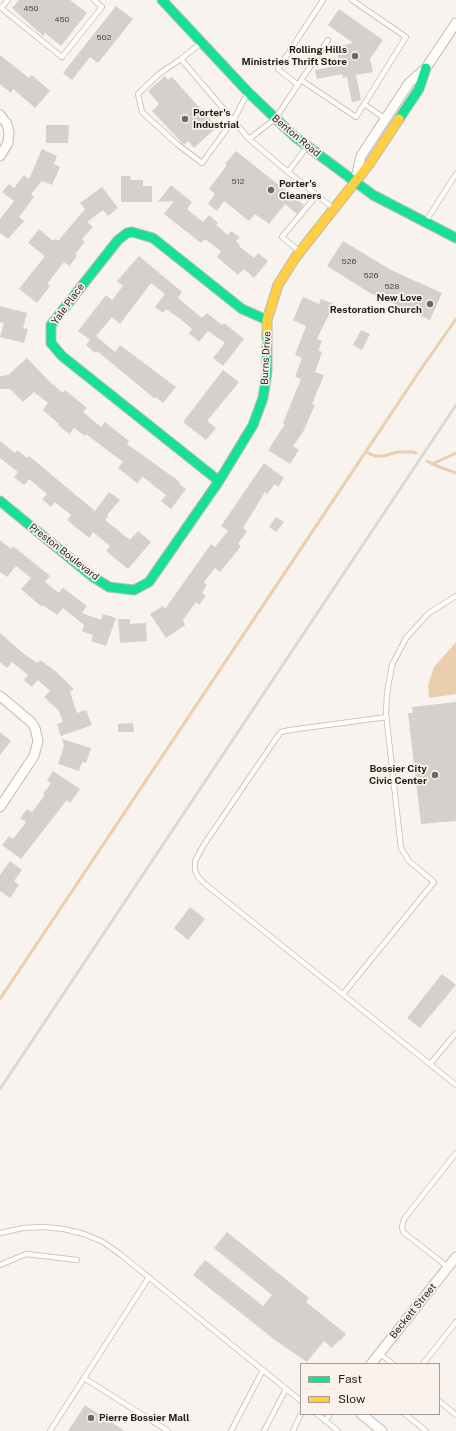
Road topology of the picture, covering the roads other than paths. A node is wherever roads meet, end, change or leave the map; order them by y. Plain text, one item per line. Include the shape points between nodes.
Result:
1 (8, 0) edge
2 (94, 0) edge
3 (162, 0) edge
4 (324, 0) edge
5 (352, 0) edge
6 (456, 24) edge
7 (328, 40) dead end
8 (202, 42) junction
9 (181, 59) junction
10 (426, 68) junction
11 (299, 82) junction
12 (248, 92) junction
13 (364, 104) junction
14 (0, 115) edge
15 (234, 119) junction
16 (275, 119) junction
17 (386, 119) junction
18 (395, 125) junction
19 (249, 139) junction
20 (307, 147) junction
21 (0, 156) edge
22 (288, 172) junction
23 (456, 174) edge
24 (355, 182) junction
25 (316, 195) junction
26 (334, 209) junction
27 (425, 224) junction
28 (456, 238) edge
29 (300, 252) junction
30 (267, 320) junction
31 (219, 481) junction
32 (1, 503) edge
33 (134, 590) joint
34 (456, 596) edge
35 (0, 696) edge
36 (386, 717) junction
37 (0, 807) edge
38 (342, 994) junction
39 (456, 1033) edge
40 (430, 1064) junction
41 (456, 1085) edge
42 (456, 1153) edge
43 (0, 1233) edge
44 (456, 1257) edge
45 (77, 1260) dead end
46 (0, 1264) edge
47 (448, 1267) junction
48 (149, 1278) junction
49 (456, 1322) edge
50 (379, 1353) junction
51 (372, 1363) edge
52 (392, 1363) edge
53 (424, 1363) edge
54 (263, 1370) junction
55 (84, 1378) junction
56 (286, 1389) junction
57 (300, 1400) edge
58 (440, 1402) edge
59 (301, 1415) edge
60 (318, 1415) edge
61 (329, 1415) edge
62 (362, 1415) edge
63 (407, 1415) edge
64 (456, 1415) edge
65 (325, 1421) junction
66 (50, 1431) edge
67 (168, 1431) edge
68 (230, 1431) edge
69 (264, 1431) edge
70 (293, 1431) edge
71 (338, 1431) edge
72 (382, 1431) edge
73 (426, 1431) edge

1 - 2 lane via 1,8 62,57 102,7
3 - 8 street, Benton Road
4 - 11 lane via 278,69
5 - 13 lane via 406,36
6 - 10 street, Burns Drive
7 - 11 lane
8 - 9 lane
8 - 12 street, Benton Road
9 - 15 lane
9 - 15 lane via 159,74 138,94 142,112 202,163
10 - 17 street, Burns Drive via 414,77
10 - 18 street, Burns Drive via 419,88
11 - 13 lane via 356,117
11 - 16 lane
12 - 15 lane
12 - 16 street, Benton Road
13 - 17 lane
14 - 21 street via 9,132 8,143
15 - 19 lane
16 - 19 lane
16 - 20 street, Benton Road
17 - 18 lane
17 - 24 street, Burns Drive via 361,156
18 - 24 street, Burns Drive
19 - 22 lane
20 - 22 lane
20 - 24 street, Benton Road
22 - 25 lane
23 - 27 lane
24 - 26 street, Burns Drive
24 - 27 street, Benton Road
25 - 26 lane
25 - 29 lane via 282,236
26 - 29 street, Burns Drive
27 - 28 street, Benton Road
29 - 30 street, Burns Drive via 278,285
30 - 31 street, Burns Drive via 267,372 263,398 246,439
30 - 31 street, Yale Place via 242,309 153,238 132,232 118,240 51,325 51,343 62,356
31 - 33 street, Burns Drive via 155,575 149,582
32 - 33 street, Preston Boulevard via 93,577 109,587
34 - 36 lane via 419,622 400,647 388,684
35 - 37 street via 31,722 38,741 34,756
36 - 38 lane via 401,848 409,861 434,882
36 - 38 lane via 282,732 203,846 196,862 196,873 205,884
38 - 40 lane
39 - 40 lane
40 - 41 lane
42 - 47 lane via 404,1219 402,1227 403,1232
43 - 48 lane via 43,1227 84,1234 103,1242
44 - 47 street, Beckett Street
45 - 46 lane via 26,1254
47 - 50 street, Beckett Street
48 - 54 lane
48 - 55 lane
49 - 53 lane
50 - 51 street, Beckett Street
50 - 52 lane
54 - 56 lane
54 - 68 lane
55 - 66 lane
55 - 67 lane
56 - 57 lane
56 - 69 lane
58 - 64 lane
59 - 70 lane
60 - 65 lane
61 - 65 lane
62 - 72 street
63 - 73 lane
65 - 71 lane

